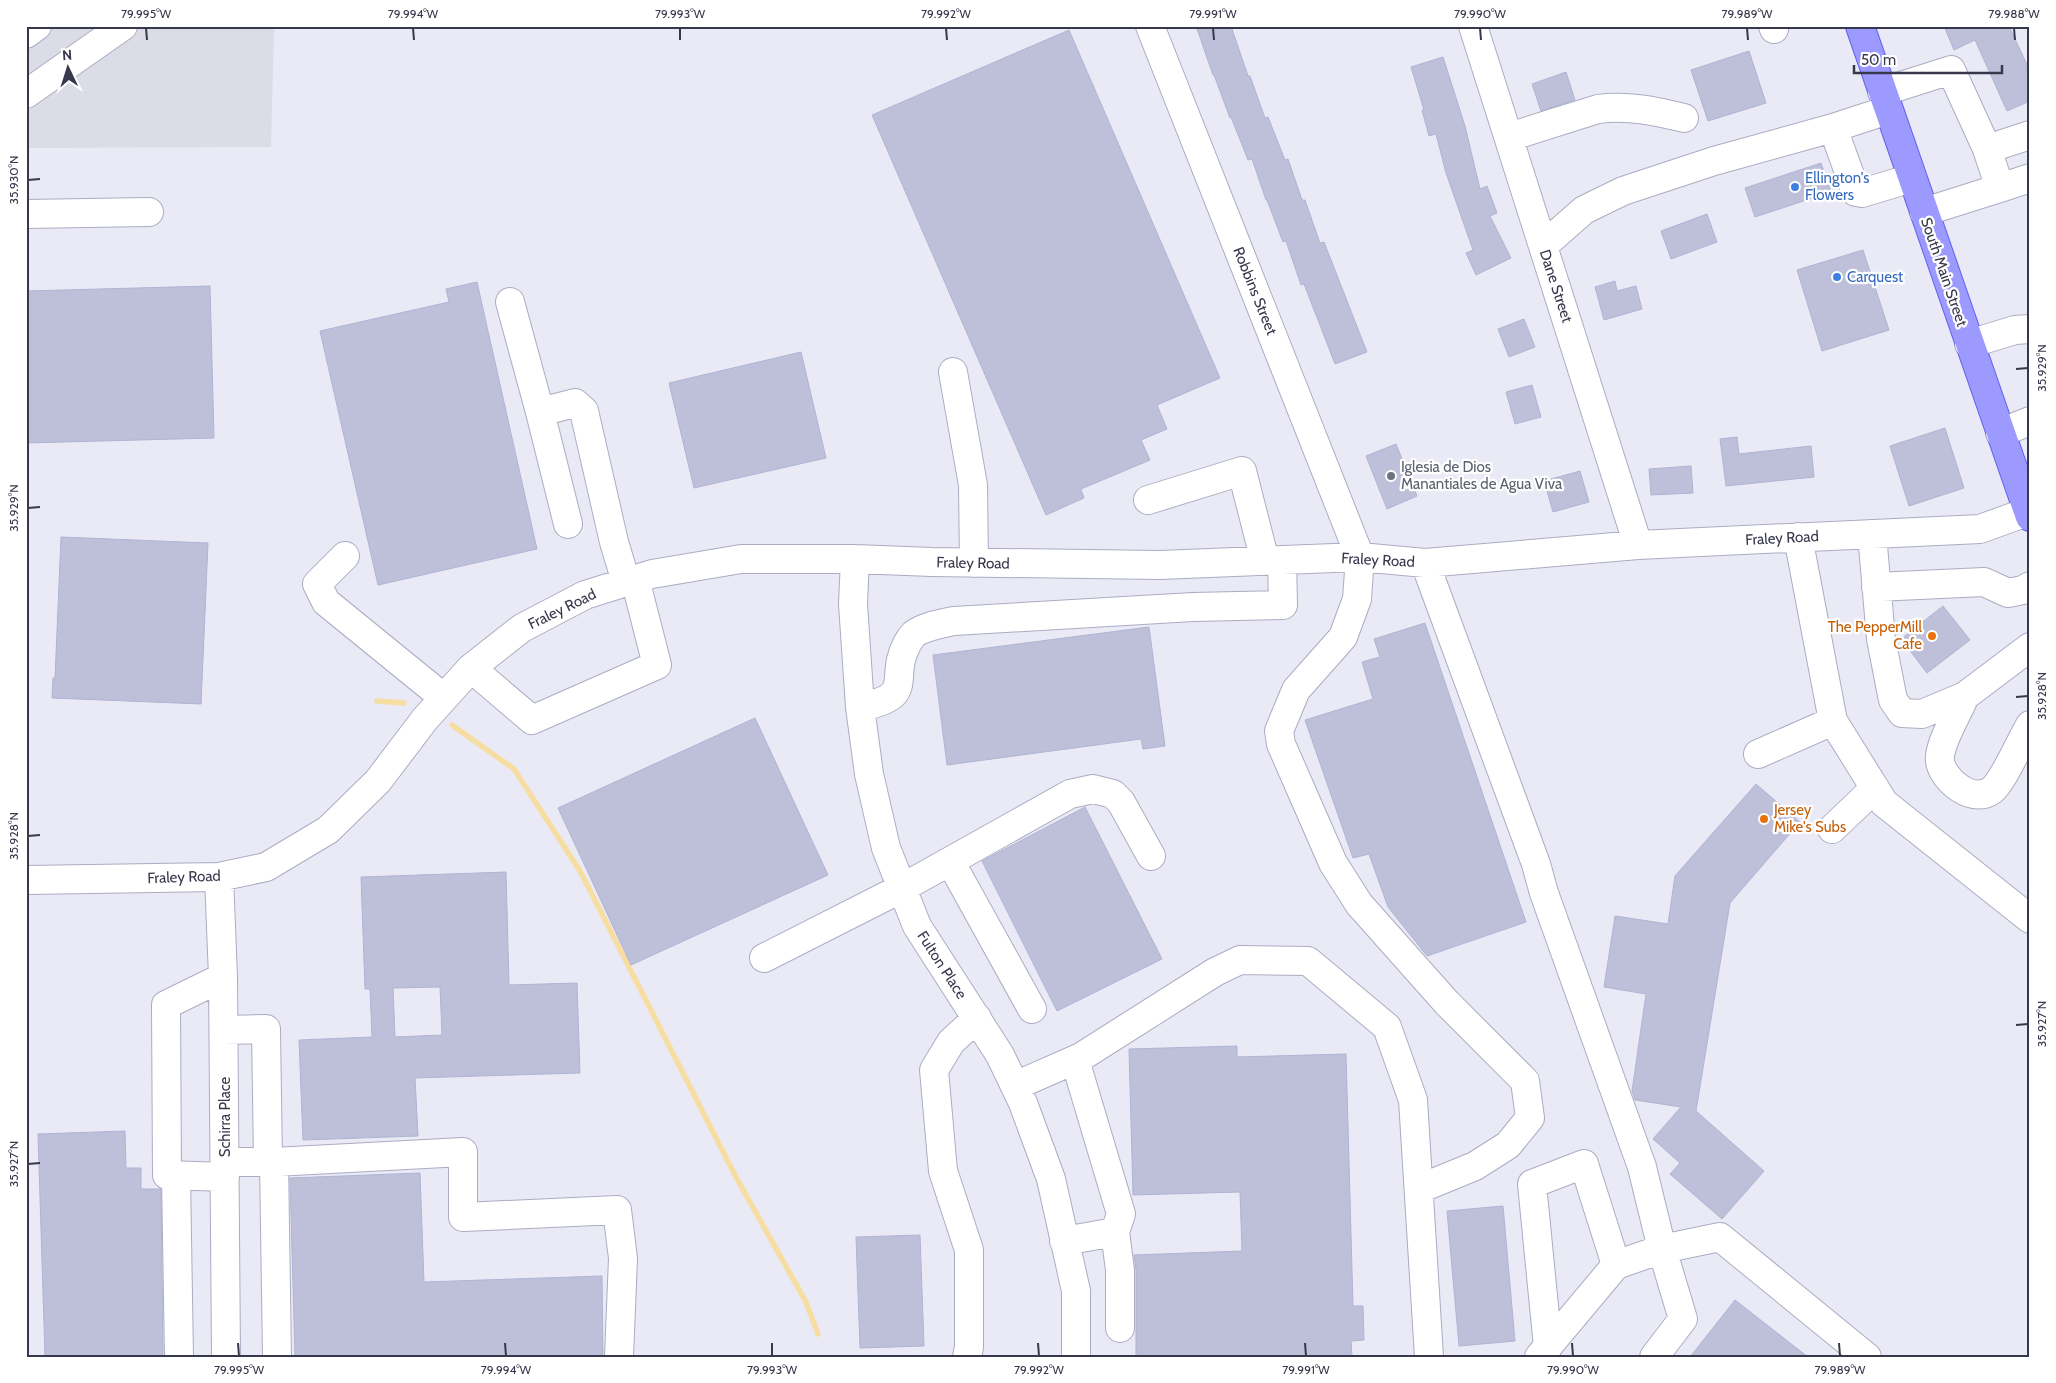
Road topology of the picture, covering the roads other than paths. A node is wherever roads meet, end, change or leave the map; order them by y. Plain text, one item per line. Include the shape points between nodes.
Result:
1 (37, 26) edge
2 (122, 26) edge
3 (1150, 26) edge
4 (1474, 26) edge
5 (1860, 26) edge
6 (26, 34) edge
7 (26, 94) edge
8 (1885, 101) junction
9 (1684, 118) dead end
10 (1833, 128) junction
11 (2030, 135) edge
12 (1508, 137) junction
13 (1987, 148) junction
14 (1912, 178) junction
15 (2030, 178) edge
16 (2000, 188) junction
17 (149, 212) dead end
18 (1924, 212) junction
19 (26, 214) edge
20 (1543, 246) junction
21 (510, 302) dead end
22 (2030, 329) edge
23 (1969, 344) junction
24 (953, 372) dead end
25 (540, 412) junction
26 (2030, 421) edge
27 (2000, 433) junction
28 (1148, 500) dead end
29 (2027, 507) edge
30 (568, 524) dead end
31 (1872, 534) junction
32 (1798, 537) junction
33 (1638, 545) junction
34 (344, 556) dead end
35 (1360, 556) junction
36 (855, 559) junction
37 (1274, 560) junction
38 (974, 563) junction
39 (1425, 563) junction
40 (1193, 564) junction
41 (630, 581) junction
42 (2030, 586) edge
43 (1876, 587) junction
44 (1193, 607) junction
45 (2030, 647) edge
46 (471, 668) junction
47 (1966, 696) junction
48 (444, 698) junction
49 (860, 707) junction
50 (1833, 721) junction
51 (2030, 725) edge
52 (1758, 754) dead end
53 (1875, 788) junction
54 (1832, 829) dead end
55 (1150, 856) dead end
56 (950, 861) junction
57 (219, 878) junction
58 (26, 880) edge
59 (902, 888) junction
60 (2030, 919) edge
61 (764, 958) dead end
62 (224, 976) junction
63 (1032, 1009) dead end
64 (977, 1018) junction
65 (224, 1030) junction
66 (1075, 1060) junction
67 (1015, 1086) junction
68 (271, 1162) junction
69 (225, 1170) junction
70 (176, 1176) junction
71 (1419, 1189) junction
72 (1115, 1232) junction
73 (1064, 1241) junction
74 (1662, 1249) junction
75 (1616, 1265) junction
76 (1120, 1328) dead end
77 (1544, 1352) edge
78 (179, 1357) edge
79 (226, 1357) edge
80 (277, 1357) edge
81 (619, 1357) edge
82 (967, 1357) edge
83 (1076, 1357) edge
84 (1429, 1357) edge
85 (1654, 1357) edge
86 (1867, 1357) edge

1 - 6 street
2 - 7 street
3 - 35 street, Robbins Street
4 - 12 street, Dane Street
5 - 8 main road, South Main Street
8 - 10 street
8 - 13 street via 1951,70
8 - 14 main road, South Main Street
9 - 12 street via 1632,107 1612,107
10 - 14 street via 1856,192
10 - 20 street via 1714,161 1623,191 1584,210
11 - 13 street
12 - 20 street, Dane Street
13 - 16 street
14 - 18 main road, South Main Street
15 - 16 street
16 - 18 street
17 - 19 street
18 - 23 main road, South Main Street
20 - 33 street, Dane Street
21 - 25 street
22 - 23 street via 2015,330
23 - 27 main road, South Main Street
24 - 38 street via 973,485
25 - 30 street
25 - 41 street via 574,403 584,411 614,542
26 - 27 street
27 - 29 main road, South Main Street
28 - 37 street via 1242,471
29 - 31 street, Fraley Road via 1980,529
31 - 32 street, Fraley Road
31 - 43 street
32 - 33 street, Fraley Road
32 - 50 street
33 - 39 street, Fraley Road
34 - 48 street via 317,584 326,602
35 - 37 street, Fraley Road
35 - 39 street, Fraley Road
35 - 71 street via 1357,599 1343,637 1296,690 1279,731 1281,744 1332,863 1359,904 1447,1003 1526,1081 1530,1118 1508,1145 1475,1166
36 - 38 street, Fraley Road
36 - 41 street, Fraley Road via 741,559 652,574
36 - 49 street, Fulton Place via 853,604
37 - 40 street, Fraley Road
37 - 44 street via 1283,605
38 - 40 street, Fraley Road
39 - 74 street via 1536,864 1642,1167
40 - 44 street
41 - 46 street, Fraley Road via 584,595 522,628
41 - 46 street via 657,665 532,720
42 - 43 street via 2008,593 1984,582
43 - 47 street via 1881,638 1893,700 1902,713 1922,714
44 - 49 street via 954,621 926,627 912,636 902,652 900,679 894,695 881,703
45 - 47 street
46 - 48 street, Fraley Road
47 - 51 street via 1939,758 1956,786 1970,794 1982,796 1996,787
48 - 57 street, Fraley Road via 378,781 328,830 266,867
49 - 59 street, Fulton Place via 886,848
50 - 52 street
50 - 53 street
53 - 54 street
53 - 60 street via 1884,803
55 - 56 street via 1121,802 1113,794 1092,790 1070,794
56 - 59 street
56 - 63 street
57 - 58 street, Fraley Road
57 - 62 street, Schirra Place
59 - 61 street
59 - 64 street, Fulton Place via 917,926
62 - 65 street, Schirra Place
62 - 70 street via 166,1004 167,1175
64 - 67 street, Fulton Place
64 - 82 street via 951,1042 934,1070 943,1171 970,1250
65 - 68 street via 266,1029
65 - 69 street, Schirra Place
66 - 67 street
66 - 71 street via 1215,972 1240,960 1308,961 1387,1027 1413,1100
66 - 72 street via 1121,1214
67 - 73 street, Fulton Place via 1051,1179
68 - 69 street
68 - 80 street
68 - 81 street via 463,1152 463,1217 617,1210 622,1258
69 - 70 street
69 - 79 street, Schirra Place
70 - 78 street
71 - 84 street
72 - 73 street
72 - 76 street via 1120,1270
73 - 83 street, Fulton Place via 1076,1291
74 - 75 street
74 - 85 street via 1683,1319
74 - 86 street via 1720,1237
75 - 77 street
75 - 77 street via 1584,1164 1532,1184

